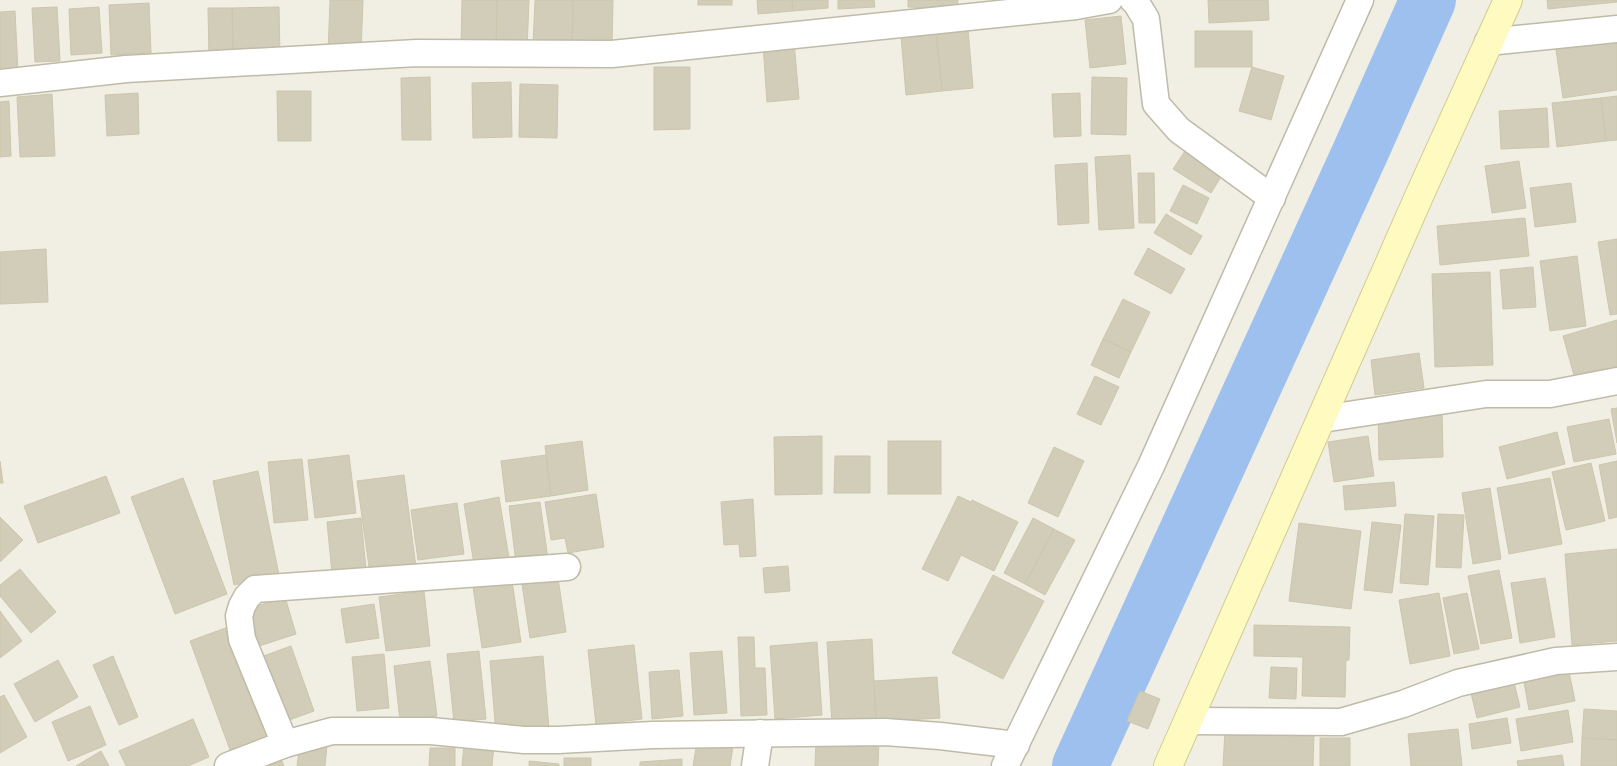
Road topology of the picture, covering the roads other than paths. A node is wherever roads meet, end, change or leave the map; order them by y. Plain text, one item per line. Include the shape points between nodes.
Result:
1 (1109, 0) edge
2 (1133, 0) edge
3 (1360, 0) edge
4 (1508, 0) edge
5 (1617, 29) edge
6 (1488, 42) junction
7 (0, 83) edge
8 (1272, 198) junction
9 (1617, 381) edge
10 (1322, 419) junction
11 (567, 567) dead end
12 (1617, 657) edge
13 (1188, 721) junction
14 (760, 733) junction
15 (285, 744) junction
16 (1010, 755) edge
17 (228, 766) edge
18 (755, 766) edge
19 (1168, 766) edge

1 - 7 street via 612,54 417,53 126,69
2 - 8 street via 1146,19 1156,104 1179,130
3 - 8 street
4 - 6 street
5 - 6 street
6 - 10 street
8 - 16 street via 1152,466
9 - 10 street via 1550,394 1486,394
10 - 13 street
11 - 15 street via 255,589 240,611 242,639
12 - 13 street via 1556,661 1458,683 1403,704 1341,722
13 - 19 street
14 - 15 street via 532,740 431,731 332,731
14 - 16 street via 885,732 940,736
14 - 18 street
15 - 17 street

